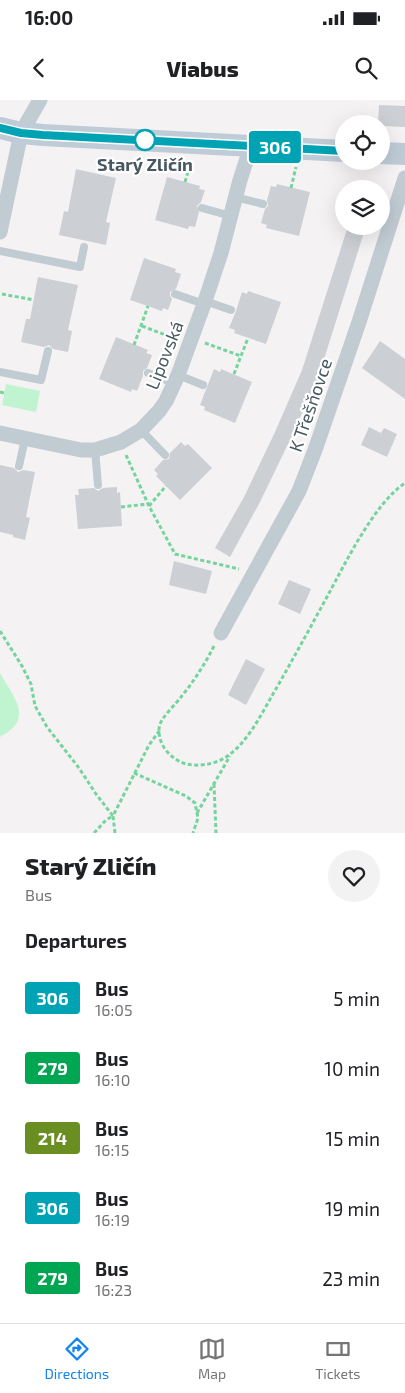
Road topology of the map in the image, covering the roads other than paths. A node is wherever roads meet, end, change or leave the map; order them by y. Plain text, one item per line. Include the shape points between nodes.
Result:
1 (40, 100) edge
2 (10, 131) edge
3 (251, 146) junction
4 (335, 151) edge
5 (390, 153) edge
6 (405, 154) edge
7 (405, 178) edge
8 (235, 197) junction
9 (262, 204) dead end
10 (202, 208) dead end
11 (231, 216) junction
12 (0, 232) edge
13 (84, 247) dead end
14 (0, 250) edge
15 (176, 294) dead end
16 (205, 302) junction
17 (232, 310) dead end
18 (48, 351) dead end
19 (0, 372) edge
20 (148, 373) dead end
21 (176, 379) junction
22 (203, 385) dead end
23 (142, 430) junction
24 (0, 433) edge
25 (25, 439) junction
26 (95, 450) junction
27 (165, 455) dead end
28 (19, 466) dead end
29 (98, 485) dead end
30 (221, 633) road end

1 - 2 street
2 - 3 street
2 - 12 street
3 - 4 street
3 - 8 street, Lipovská
5 - 6 street
7 - 30 street, K Třešňovce via 298,491
8 - 9 lane
8 - 11 street, Lipovská
10 - 11 lane
11 - 16 street, Lipovská
13 - 14 lane via 80,267
15 - 16 lane
16 - 17 lane
16 - 21 street, Lipovská
18 - 19 lane via 41,380
20 - 21 lane
21 - 22 lane
21 - 23 street, Lipovská via 163,406
23 - 26 street, Lipovská
23 - 27 lane
24 - 25 street, Lipovská
25 - 26 street, Lipovská
25 - 28 lane
26 - 29 lane

